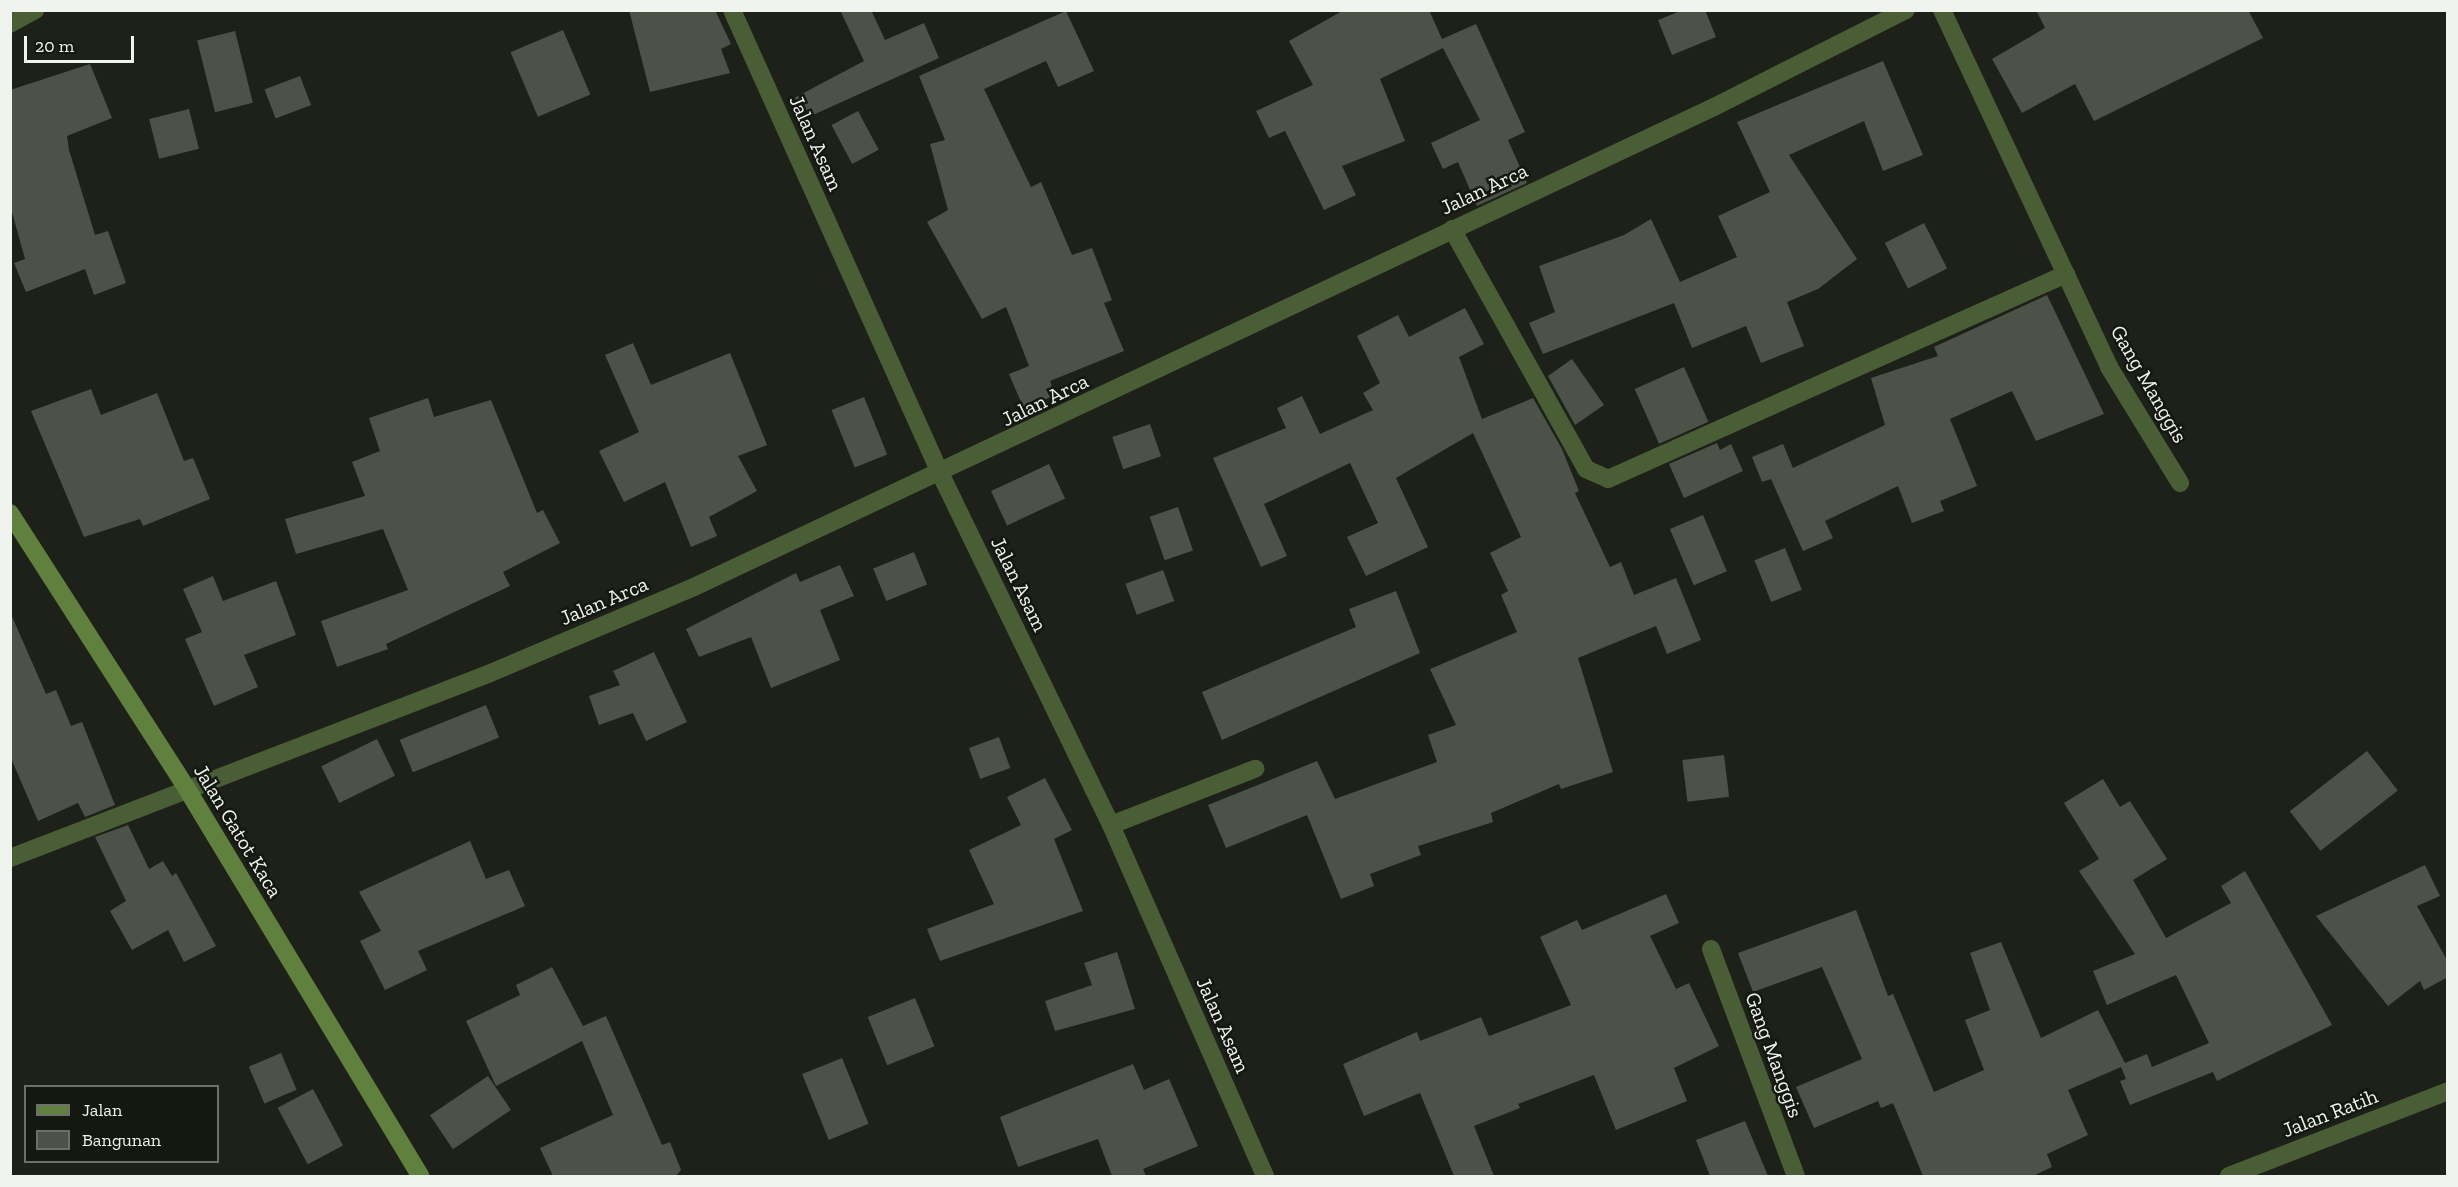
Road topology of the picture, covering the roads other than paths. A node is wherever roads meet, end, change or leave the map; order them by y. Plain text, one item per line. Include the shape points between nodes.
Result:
1 (35, 10) edge
2 (732, 10) edge
3 (1906, 10) edge
4 (1942, 10) edge
5 (10, 24) edge
6 (1452, 229) junction
7 (2066, 274) junction
8 (941, 475) junction
9 (2180, 483) dead end
10 (10, 513) edge
11 (1256, 769) dead end
12 (187, 789) junction
13 (1111, 825) junction
14 (10, 858) edge
15 (1711, 949) dead end
16 (2448, 1091) edge
17 (420, 1176) edge
18 (1265, 1176) edge
19 (1796, 1176) edge
20 (2229, 1176) edge

1 - 5 street
2 - 8 street, Jalan Asam
3 - 6 street, Jalan Arca
4 - 7 street, Gang Manggis
6 - 7 street via 1586,469 1608,479
6 - 8 street, Jalan Arca
7 - 9 street, Gang Manggis via 2109,367
8 - 12 street, Jalan Arca via 488,674
8 - 13 street, Jalan Asam
10 - 12 main road, Jalan Gatot Kaca
11 - 13 street
12 - 14 street, Jalan Arca
12 - 17 main road, Jalan Gatot Kaca
13 - 18 street, Jalan Asam
15 - 19 street, Gang Manggis
16 - 20 street, Jalan Ratih

